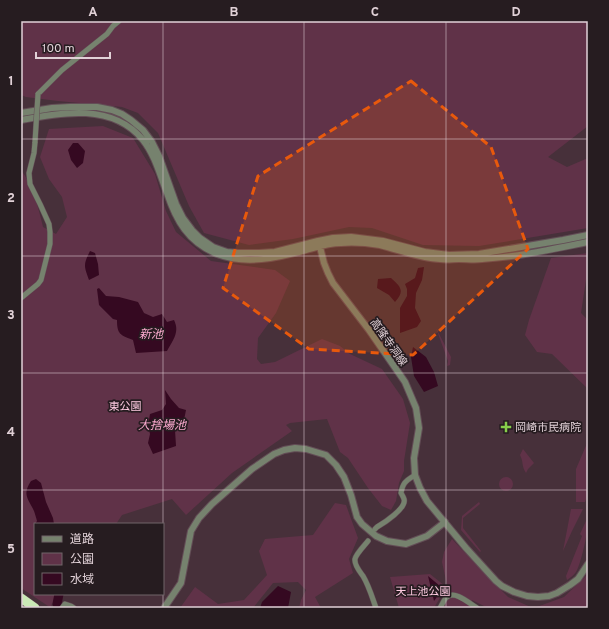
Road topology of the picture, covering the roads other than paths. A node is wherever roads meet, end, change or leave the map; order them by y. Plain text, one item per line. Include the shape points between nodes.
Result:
1 (119, 21) edge
2 (21, 114) edge
3 (21, 120) edge
4 (588, 235) edge
5 (588, 242) edge
6 (319, 244) junction
7 (21, 298) edge
8 (415, 475) junction
9 (445, 522) junction
10 (376, 529) dead end
11 (368, 541) dead end
12 (588, 564) edge
13 (21, 598) edge
14 (36, 608) edge
15 (62, 608) edge
16 (74, 608) edge
17 (164, 608) edge
18 (376, 608) edge
19 (440, 608) edge
20 (477, 608) edge

1 - 7 street, bridge via 38,94 34,153 29,173 30,184 49,224 50,244 41,280
2 - 6 street via 52,108 97,107 112,110 131,120 152,142 182,218 200,238 213,247 227,252 259,253
3 - 6 street via 60,113 99,114 115,119 130,128 143,140 156,163 176,217 196,241 217,254 244,260 261,260 284,256
4 - 6 street via 479,254 449,255 425,252 383,241 351,237 333,238
5 - 6 street via 481,260 440,260 370,244
6 - 8 street, 高隆寺洞線 via 333,283 405,382 416,408 419,428 414,458
8 - 9 street via 427,501
8 - 10 street via 402,486 404,502 396,514
9 - 12 street via 496,581 520,595 538,597 557,593 578,580
9 - 17 street via 428,536 406,544 387,542 376,536 357,517 344,477 326,455 306,448 284,450 252,469 199,518 191,531 181,583
11 - 18 street via 355,558 355,562
13 - 14 highway
15 - 16 street via 65,604
19 - 20 street via 449,595 461,597

